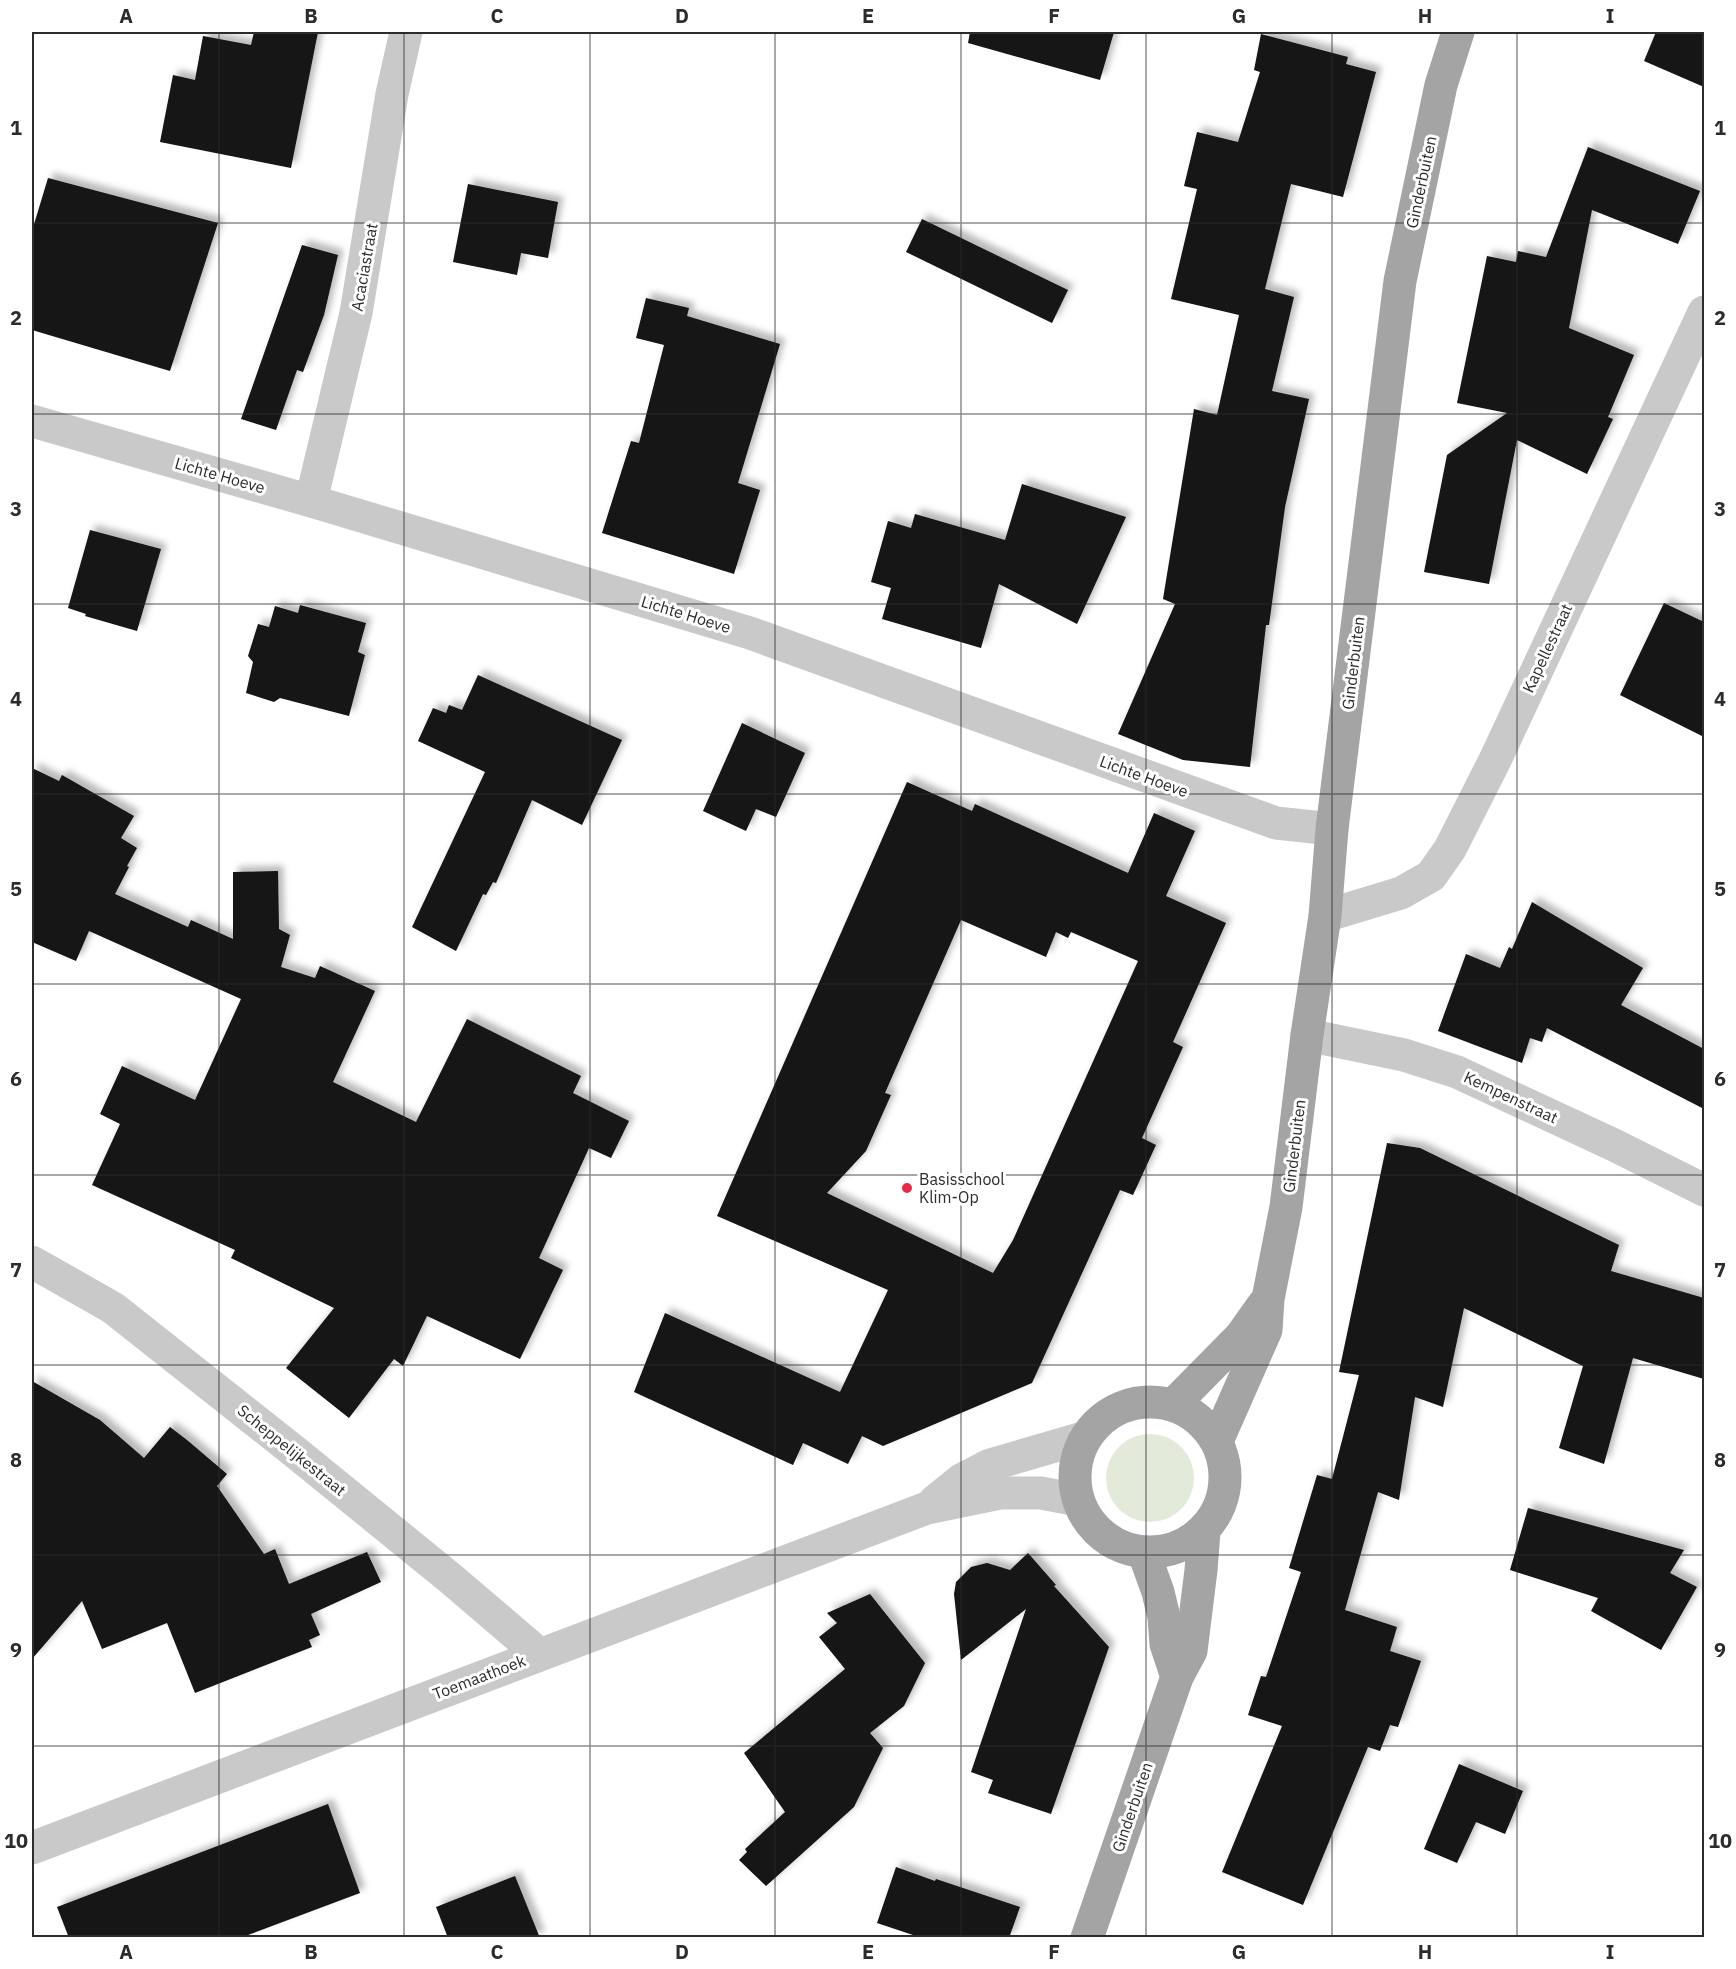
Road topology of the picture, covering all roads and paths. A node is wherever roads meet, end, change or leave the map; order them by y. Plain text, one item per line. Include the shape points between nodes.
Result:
1 (406, 32) edge
2 (1458, 32) edge
3 (1704, 312) edge
4 (32, 421) edge
5 (311, 501) junction
6 (1332, 829) junction
7 (1324, 916) junction
8 (1307, 1035) junction
9 (1704, 1191) edge
10 (32, 1262) edge
11 (1268, 1299) junction
12 (1173, 1405) junction
13 (1086, 1437) junction
14 (1217, 1441) junction
15 (1078, 1500) junction
16 (927, 1508) junction
17 (1204, 1531) junction
18 (1144, 1553) junction
19 (539, 1654) junction
20 (1177, 1677) junction
21 (32, 1848) edge
22 (1087, 1938) edge

1 - 5 street, Acaciastraat via 356,313
2 - 6 main road, Ginderbuiten via 1441,85 1400,280
3 - 7 street, Kapellestraat via 1450,849 1431,876 1401,893
4 - 5 street, Lichte Hoeve
5 - 6 street, Lichte Hoeve via 750,633 1276,823
6 - 7 main road, Ginderbuiten
7 - 8 main road, Ginderbuiten
8 - 9 street, Kempenstraat via 1404,1055 1457,1072
8 - 11 main road, Ginderbuiten via 1286,1207
10 - 19 street, Scheppelijkestraat via 113,1308 359,1503
11 - 12 main road, Ginderbuiten via 1241,1336
11 - 14 main road, Ginderbuiten via 1266,1330
12 - 13 main road, Ginderbuiten via 1149,1401 1125,1406 1103,1418
12 - 14 main road, Ginderbuiten via 1205,1425
13 - 15 main road, Ginderbuiten via 1074,1478
13 - 16 street, Toemaathoek via 990,1465 961,1480
14 - 17 main road, Ginderbuiten via 1225,1463 1226,1488 1218,1511
15 - 16 street, Toemaathoek via 1041,1493 1000,1493
15 - 18 main road, Ginderbuiten via 1087,1520 1103,1537 1122,1548
16 - 19 street, Toemaathoek
17 - 18 main road, Ginderbuiten via 1186,1544
17 - 20 main road, Ginderbuiten via 1191,1651
18 - 20 main road via 1158,1592 1166,1644
19 - 21 street, Toemaathoek
20 - 22 main road, Ginderbuiten

